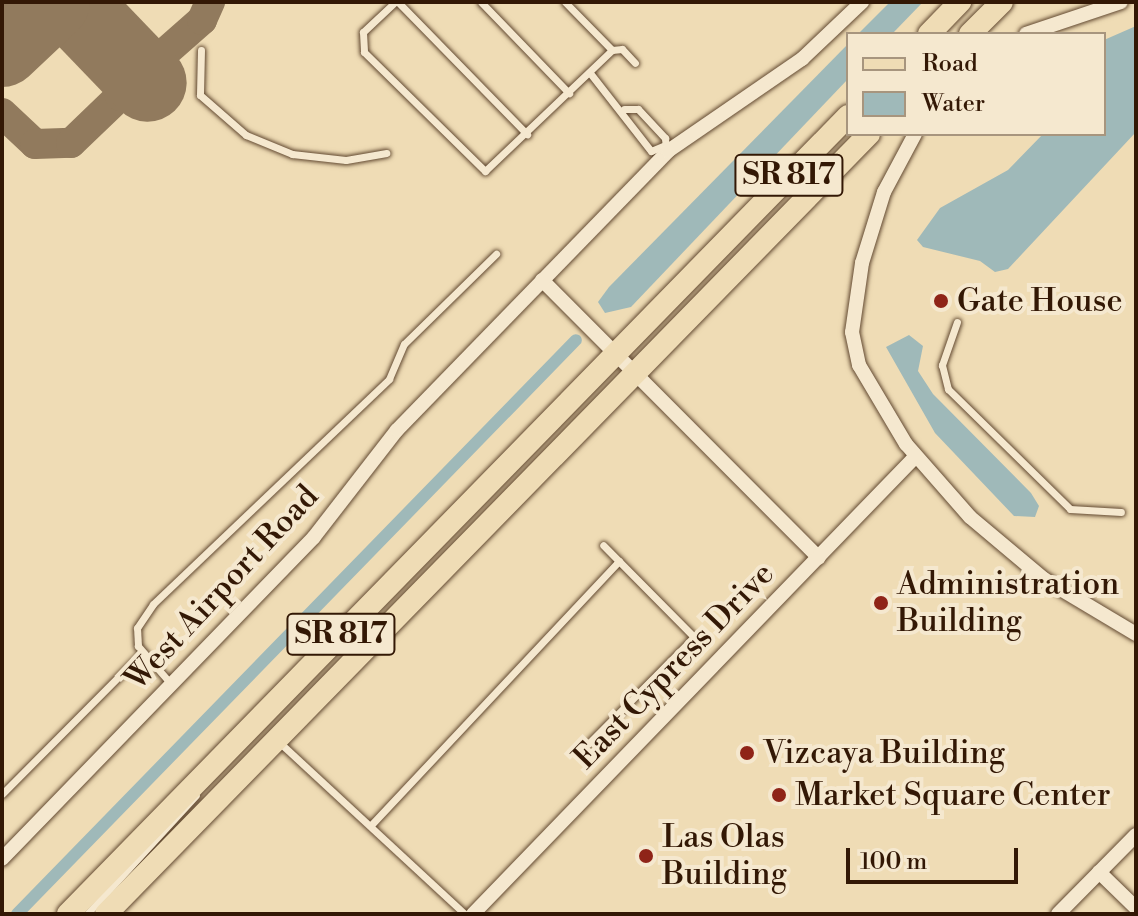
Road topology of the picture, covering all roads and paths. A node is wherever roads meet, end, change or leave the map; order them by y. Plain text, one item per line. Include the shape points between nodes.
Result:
1 (396, 2) edge
2 (481, 2) edge
3 (565, 2) edge
4 (862, 2) edge
5 (960, 2) edge
6 (1002, 2) edge
7 (1121, 2) edge
8 (931, 32) edge
9 (972, 32) edge
10 (1032, 32) edge
11 (201, 50) dead end
12 (612, 50) junction
13 (635, 63) dead end
14 (590, 73) junction
15 (569, 93) junction
16 (624, 109) junction
17 (846, 118) edge
18 (527, 134) junction
19 (867, 136) edge
20 (914, 136) edge
21 (666, 148) junction
22 (386, 153) dead end
23 (496, 254) dead end
24 (542, 280) junction
25 (957, 322) dead end
26 (613, 353) junction
27 (632, 371) junction
28 (915, 457) junction
29 (1121, 512) dead end
30 (603, 545) dead end
31 (819, 558) junction
32 (619, 561) junction
33 (1136, 634) edge
34 (142, 653) junction
35 (172, 685) junction
36 (276, 739) junction
37 (589, 743) dead end
38 (204, 774) junction
39 (2, 794) edge
40 (372, 824) junction
41 (1136, 835) edge
42 (2, 859) edge
43 (1099, 872) junction
44 (1136, 908) edge
45 (68, 914) edge
46 (87, 914) edge
47 (106, 914) edge
48 (465, 914) edge
49 (473, 914) edge
50 (1058, 914) edge

1 - 18 lane
1 - 18 lane via 363,32 364,52 475,168 493,168
2 - 15 lane
3 - 12 lane
4 - 21 street, West Airport Road via 802,59
5 - 8 main road
6 - 9 main road
7 - 10 street
11 - 22 lane via 200,95 246,135 292,154 346,160
12 - 13 lane via 622,49
12 - 14 lane
14 - 15 lane
14 - 16 lane
15 - 18 lane
16 - 21 lane via 638,109 665,138
16 - 21 lane via 623,120 651,151
17 - 26 main road, SR 817
19 - 27 main road, SR 817
20 - 28 street via 868,237 855,316 859,365
21 - 24 street, West Airport Road
23 - 34 lane via 404,344 389,379 153,604 137,628
24 - 26 street
24 - 35 street, West Airport Road via 397,430 314,537
25 - 29 lane via 942,365 948,389 1070,509
26 - 27 street
26 - 38 main road, SR 817
27 - 31 street
27 - 36 main road, SR 817
28 - 31 street, East Cypress Drive
28 - 33 street via 1007,551
30 - 32 lane
31 - 49 street, East Cypress Drive
32 - 37 lane via 694,637
32 - 40 lane
34 - 35 lane
34 - 39 lane
35 - 42 street, West Airport Road
36 - 40 lane
36 - 47 main road, SR 817
38 - 45 main road, SR 817
38 - 46 lane via 192,806
40 - 48 lane
41 - 43 street
43 - 44 street
43 - 50 street

